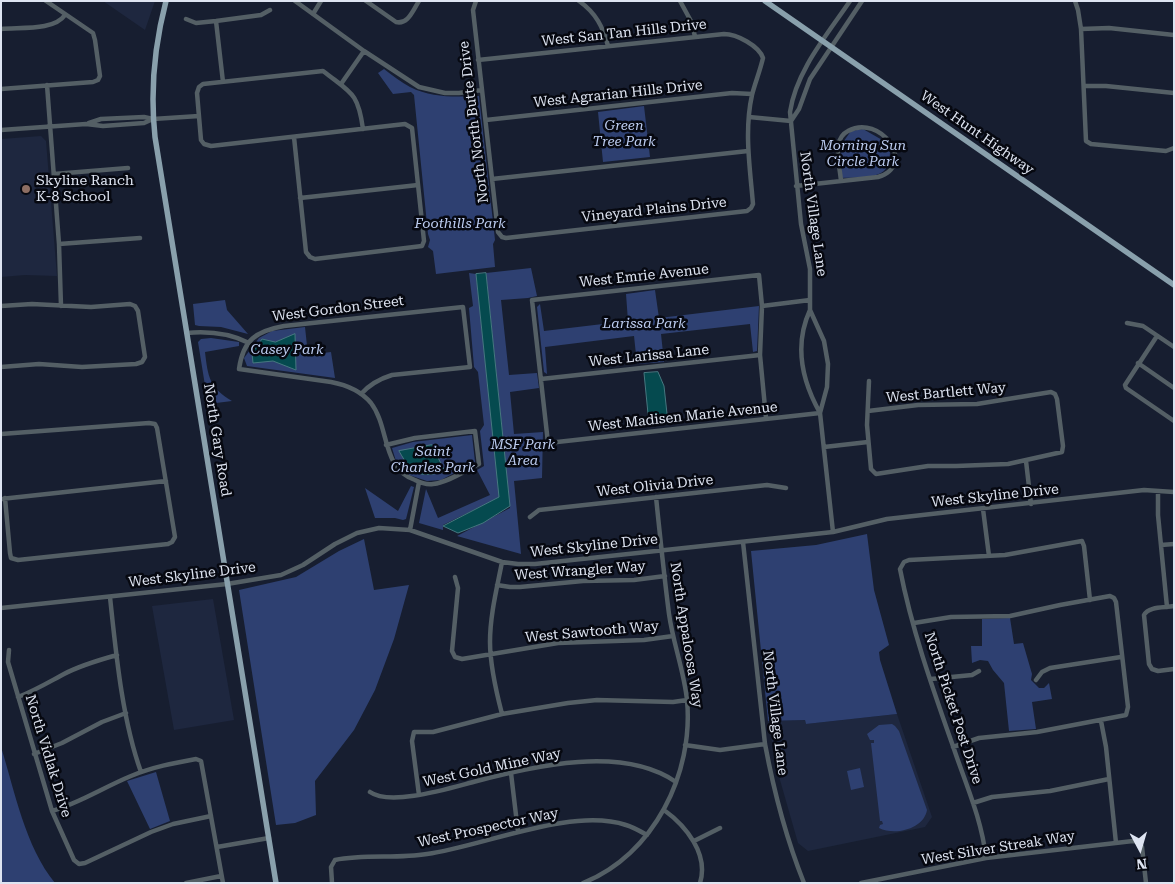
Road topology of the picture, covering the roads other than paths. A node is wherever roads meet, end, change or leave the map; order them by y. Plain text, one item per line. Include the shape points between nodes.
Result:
1 (46, 1) edge
2 (166, 1) edge
3 (295, 1) edge
4 (321, 1) edge
5 (366, 1) edge
6 (419, 1) edge
7 (579, 1) edge
8 (680, 1) edge
9 (765, 1) edge
10 (850, 1) edge
11 (1075, 1) edge
12 (476, 2) edge
13 (860, 3) edge
14 (270, 10) dead end
15 (313, 14) junction
16 (65, 15) junction
17 (186, 19) dead end
18 (216, 21) junction
19 (1, 29) edge
20 (1081, 29) junction
21 (1174, 35) edge
22 (694, 37) junction
23 (823, 42) junction
24 (608, 46) junction
25 (831, 47) junction
26 (364, 51) junction
27 (763, 58) joint
28 (478, 60) junction
29 (223, 82) junction
30 (341, 84) junction
31 (47, 85) junction
32 (1084, 86) junction
33 (1, 89) edge
34 (482, 90) junction
35 (1174, 93) edge
36 (752, 94) junction
37 (199, 116) junction
38 (748, 117) junction
39 (153, 119) junction
40 (486, 120) junction
41 (791, 121) junction
42 (51, 127) junction
43 (363, 129) junction
44 (1, 130) edge
45 (294, 137) junction
46 (1173, 148) edge
47 (748, 151) junction
48 (128, 168) dead end
49 (54, 174) junction
50 (492, 179) junction
51 (841, 181) junction
52 (418, 185) junction
53 (796, 186) junction
54 (300, 198) junction
55 (502, 237) joint
56 (140, 238) dead end
57 (59, 244) junction
58 (1174, 285) edge
59 (810, 300) junction
60 (1, 306) edge
61 (61, 306) junction
62 (762, 306) junction
63 (810, 310) junction
64 (1127, 323) dead end
65 (187, 333) junction
66 (1157, 336) junction
67 (249, 342) junction
68 (1174, 347) edge
69 (760, 355) junction
70 (1138, 364) junction
71 (1, 367) edge
72 (541, 379) junction
73 (869, 381) dead end
74 (1174, 388) edge
75 (361, 394) junction
76 (868, 411) junction
77 (820, 413) junction
78 (766, 418) junction
79 (1174, 421) edge
80 (1, 434) edge
81 (868, 442) junction
82 (386, 445) junction
83 (824, 447) junction
84 (1026, 461) junction
85 (166, 481) junction
86 (419, 482) junction
87 (786, 488) dead end
88 (1158, 490) junction
89 (1174, 492) edge
90 (656, 497) junction
91 (3, 499) edge
92 (1030, 504) junction
93 (983, 509) junction
94 (530, 517) dead end
95 (410, 530) junction
96 (833, 532) junction
97 (743, 542) junction
98 (1174, 544) edge
99 (1161, 545) junction
100 (662, 550) junction
101 (989, 556) junction
102 (502, 562) junction
103 (665, 576) junction
104 (455, 577) dead end
105 (227, 584) junction
106 (498, 584) junction
107 (110, 597) junction
108 (1090, 600) junction
109 (1174, 606) edge
110 (1167, 607) junction
111 (1, 608) edge
112 (914, 623) junction
113 (673, 636) junction
114 (9, 650) dead end
115 (491, 654) junction
116 (117, 655) junction
117 (1121, 657) junction
118 (1174, 669) edge
119 (978, 671) dead end
120 (1174, 674) edge
121 (931, 679) junction
122 (1036, 680) dead end
123 (18, 697) junction
124 (687, 700) junction
125 (126, 713) junction
126 (502, 714) junction
127 (1101, 721) junction
128 (765, 744) junction
129 (685, 746) junction
130 (953, 747) junction
131 (34, 754) junction
132 (141, 772) junction
133 (511, 773) junction
134 (1109, 779) junction
135 (676, 782) junction
136 (370, 792) dead end
137 (419, 795) junction
138 (973, 803) junction
139 (664, 810) junction
140 (52, 811) junction
141 (211, 816) junction
142 (720, 828) dead end
143 (518, 832) junction
144 (647, 835) junction
145 (269, 838) junction
146 (694, 841) junction
147 (1116, 842) junction
148 (217, 847) junction
149 (986, 858) junction
150 (222, 876) junction
151 (186, 883) edge
152 (222, 883) edge
153 (276, 883) edge
154 (332, 883) edge
155 (583, 883) edge
156 (700, 883) edge
157 (804, 883) edge
158 (861, 883) edge
159 (1146, 883) edge

1 - 16 street
2 - 39 main road, North Gary Road via 153,68
3 - 15 street
4 - 15 street
5 - 6 street via 400,23 406,21
7 - 24 street via 596,17
8 - 22 street via 692,23
9 - 23 main road, West Hunt Highway
10 - 23 street, North Village Lane
11 - 20 street
12 - 28 street, North North Butte Drive via 473,10
13 - 25 street, North Village Lane
14 - 18 street via 261,15
15 - 26 street
16 - 19 street via 48,25
16 - 31 street via 93,33 100,76 93,82
17 - 18 street via 196,23
18 - 29 street
20 - 21 street via 1109,28
20 - 32 street
22 - 24 street, West San Tan Hills Drive
22 - 27 street, West San Tan Hills Drive via 731,34 757,50
23 - 25 main road, West Hunt Highway
23 - 41 street, North Village Lane via 800,79 791,102
24 - 28 street, West San Tan Hills Drive
25 - 41 street, North Village Lane via 810,79
25 - 58 main road, West Hunt Highway
26 - 30 street
26 - 34 street via 419,87 445,93
27 - 36 street, Vineyard Plains Drive
28 - 34 street, North North Butte Drive
29 - 30 street via 323,71
29 - 37 street via 199,87
30 - 43 street via 358,103
31 - 33 street
31 - 42 street
32 - 35 street
32 - 46 street via 1086,141 1166,151
34 - 40 street, North North Butte Drive
36 - 38 street, Vineyard Plains Drive
36 - 40 street, West Agrarian Hills Drive via 725,93
37 - 39 street
37 - 45 street via 201,140 211,146
38 - 41 street
38 - 47 street, Vineyard Plains Drive
39 - 42 street via 142,123
39 - 65 main road, North Gary Road
40 - 50 street, North North Butte Drive
41 - 53 street, North Village Lane
42 - 44 street
42 - 49 street
43 - 45 street
43 - 52 street via 405,124 412,128
45 - 54 street
47 - 50 street
47 - 55 street, Vineyard Plains Drive via 753,204 747,211
48 - 49 street
49 - 57 street
50 - 55 street, North North Butte Drive via 498,232
51 - 51 street via 885,175 895,158 888,139 873,129 858,126 844,134 838,146
51 - 53 street
52 - 54 street
52 - 54 street via 422,246 315,259 306,252
53 - 59 street, North Village Lane via 810,269
56 - 57 street
57 - 61 street
59 - 62 street
59 - 63 street, North Village Lane
60 - 61 street
61 - 71 street via 135,306 145,358 142,362 82,367 39,364
62 - 69 street
62 - 72 street, West Emrie Avenue via 759,275 532,300
63 - 77 street, North Village Lane via 824,341 828,364 827,387
63 - 77 street, North Village Lane via 802,337 802,363 808,390
64 - 66 street via 1143,326
65 - 67 street via 213,332
65 - 105 main road, North Gary Road
66 - 68 street
66 - 70 street
67 - 75 street via 240,356 239,368 342,384
67 - 75 street, West Gordon Street via 265,329 463,307 470,367 392,375 368,386
69 - 72 street, West Larissa Lane
69 - 78 street
70 - 74 street
70 - 79 street via 1125,384 1126,388
72 - 78 street, West Madisen Marie Avenue via 548,443
73 - 76 street
75 - 82 street via 376,412
76 - 81 street
76 - 84 street, West Bartlett Way via 918,405 977,404 1050,392 1058,399 1062,452
77 - 78 street, West Madisen Marie Avenue
77 - 83 street, North Village Lane
80 - 85 street via 154,424
81 - 83 street
81 - 84 street via 870,469 876,474 928,466 981,466
82 - 86 street via 395,465 406,477
82 - 86 street via 415,438 475,432 479,464 441,482
83 - 96 street, North Village Lane
84 - 92 street
85 - 91 street
85 - 91 street via 174,537 168,544 11,558
86 - 95 street
87 - 90 street, West Olivia Drive via 767,485
88 - 89 street, West Skyline Drive
88 - 92 street, West Skyline Drive
88 - 99 street
90 - 94 street, West Olivia Drive via 539,510
90 - 100 street, North Appaloosa Way
92 - 93 street, West Skyline Drive
93 - 96 street, West Skyline Drive via 875,521
93 - 101 street
95 - 102 street, West Skyline Drive
95 - 105 street, West Skyline Drive via 379,528 357,533 293,571
96 - 97 street, West Skyline Drive
97 - 100 street, West Skyline Drive
97 - 128 street, North Village Lane
98 - 99 street
99 - 110 street
100 - 102 street, West Skyline Drive via 535,564
100 - 103 street, North Appaloosa Way
101 - 108 street via 1082,541
101 - 112 street, North Picket Post Drive via 909,560 902,564 900,569
102 - 106 street
103 - 106 street, West Wrangler Way via 520,587
103 - 113 street, North Appaloosa Way
104 - 115 street, West Sawtooth Way via 458,588 452,651 455,657 462,659
105 - 107 street, West Skyline Drive
105 - 145 main road, North Gary Road
106 - 115 street via 490,626
107 - 111 street, West Skyline Drive
107 - 116 street
108 - 112 street via 1010,616 951,617
108 - 117 street via 1114,598
109 - 110 street
110 - 118 street via 1150,609 1144,615 1149,664 1158,671
112 - 121 street, North Picket Post Drive
113 - 115 street, West Sawtooth Way via 558,643
113 - 124 street, North Appaloosa Way
114 - 123 street, North Vidlak Drive via 8,662
115 - 126 street
116 - 123 street via 66,673
116 - 125 street
117 - 122 street via 1050,668
117 - 127 street via 1128,707 1126,715
118 - 120 street
119 - 121 street via 972,675
121 - 130 street, North Picket Post Drive
123 - 131 street, North Vidlak Drive
124 - 126 street via 597,700
124 - 129 street, North Appaloosa Way
125 - 131 street
125 - 132 street via 132,748
126 - 137 street via 433,732 414,732 412,741
127 - 130 street via 979,738
127 - 134 street
128 - 129 street via 720,750
128 - 157 street, North Village Lane via 782,820
129 - 135 street, North Appaloosa Way
130 - 138 street, North Picket Post Drive
131 - 140 street, North Vidlak Drive
132 - 140 street
132 - 141 street via 189,760 201,761
133 - 135 street, West Gold Mine Way via 569,762 610,761 642,768
133 - 137 street, West Gold Mine Way
133 - 143 street
134 - 138 street via 1043,792 992,797
134 - 147 street
135 - 139 street, North Appaloosa Way
136 - 137 street, West Gold Mine Way via 384,797
138 - 149 street, North Picket Post Drive
139 - 144 street, North Appaloosa Way
139 - 146 street
140 - 141 street, North Vidlak Drive via 69,851 79,864 173,824
141 - 148 street
142 - 146 street
143 - 144 street, West Prospector Way via 566,823 601,821 625,824
143 - 154 street, West Prospector Way via 427,854 335,860 332,863
144 - 155 street, North Appaloosa Way via 614,866
145 - 148 street
145 - 153 main road, North Gary Road
146 - 156 street via 702,865
147 - 149 street, West Silver Streak Way
147 - 159 street, West Silver Streak Way via 1139,842 1142,846
148 - 150 street
149 - 158 street, West Silver Streak Way
150 - 151 street
150 - 152 street

